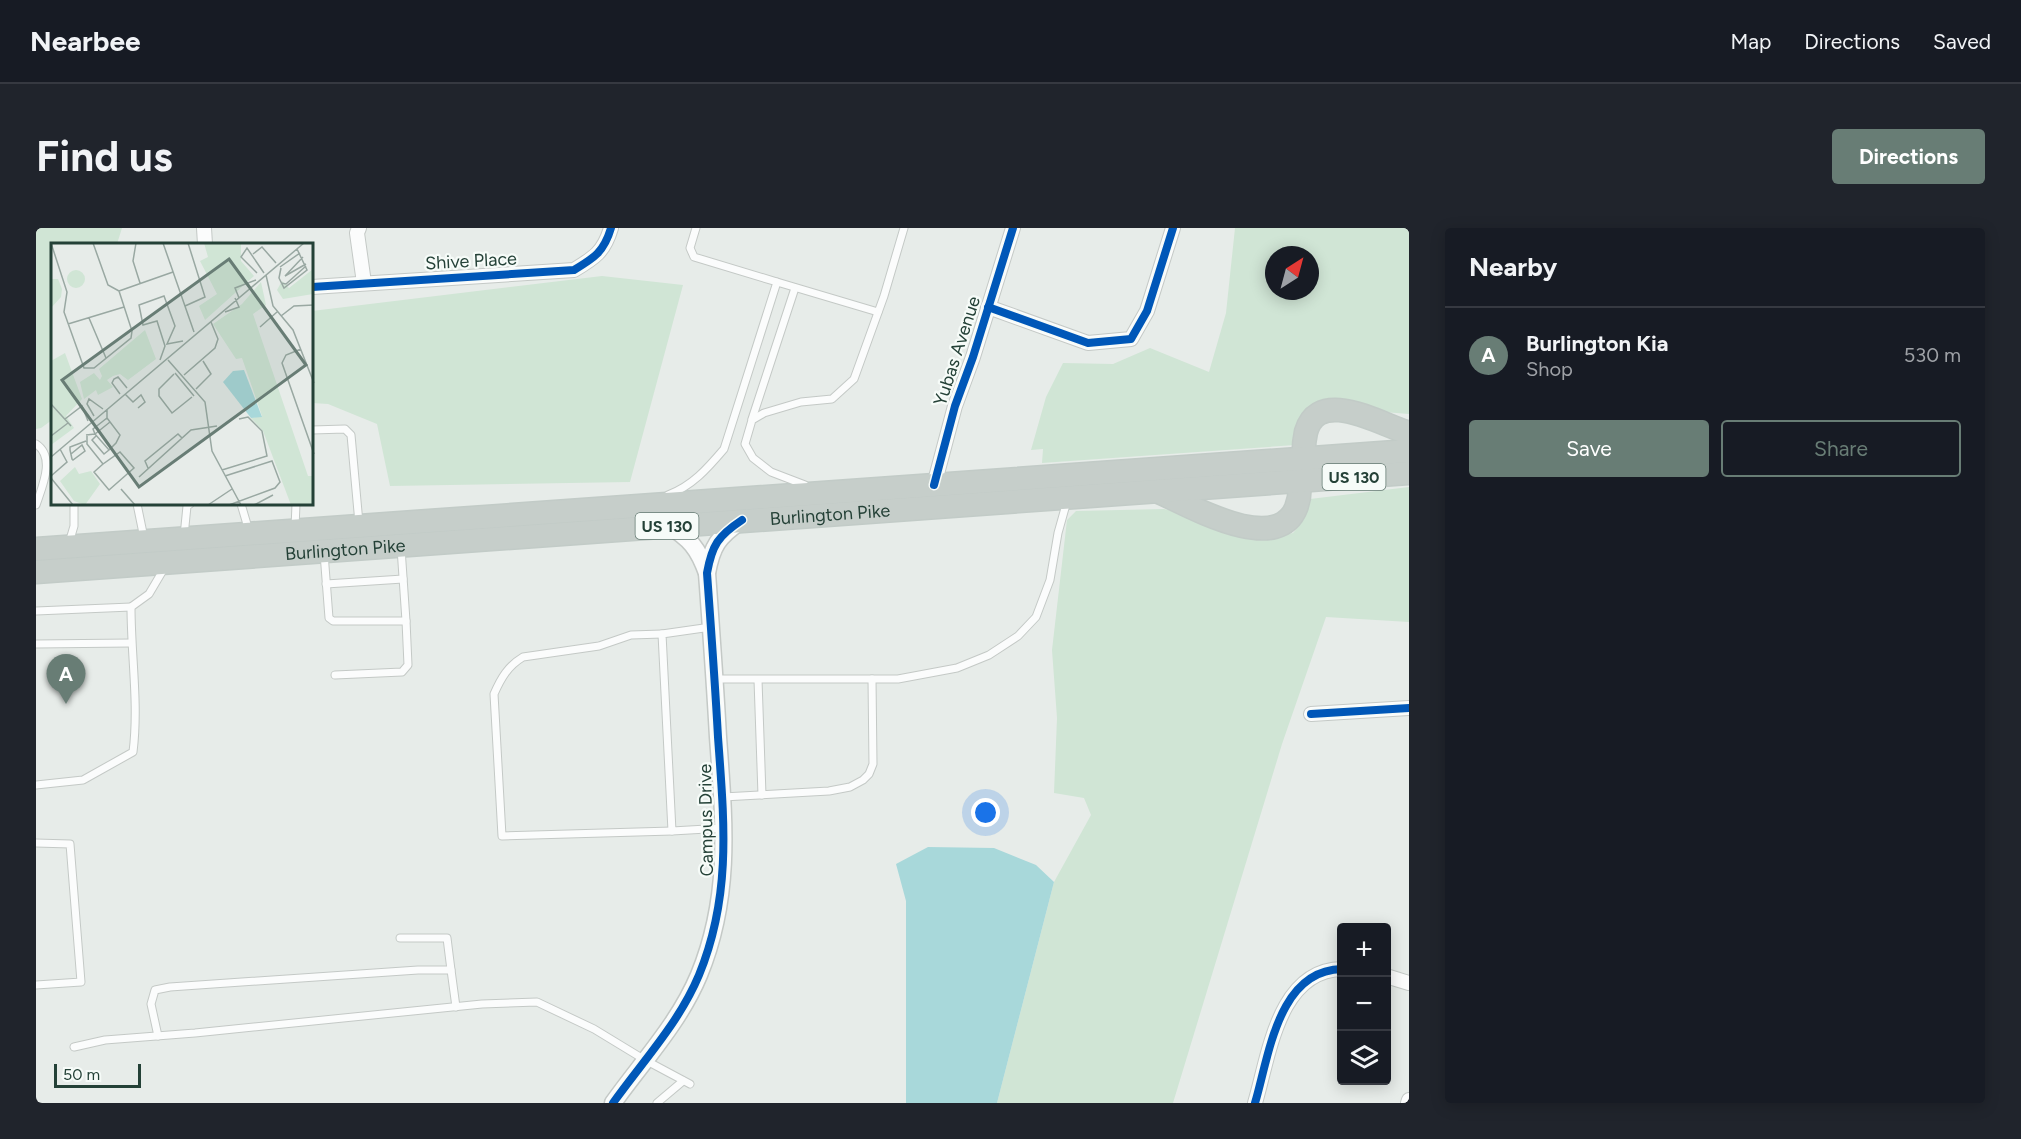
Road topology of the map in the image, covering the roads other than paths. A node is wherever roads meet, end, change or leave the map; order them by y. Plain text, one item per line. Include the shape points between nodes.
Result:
1 (204, 228) edge
2 (359, 228) edge
3 (611, 228) edge
4 (696, 228) edge
5 (904, 228) edge
6 (1013, 228) edge
7 (1173, 228) edge
8 (205, 243) edge
9 (777, 282) junction
10 (364, 283) junction
11 (314, 287) edge
12 (795, 288) junction
13 (988, 307) junction
14 (878, 312) junction
15 (752, 420) junction
16 (314, 430) edge
17 (1409, 433) edge
18 (36, 444) edge
19 (1409, 451) edge
20 (1296, 459) junction
21 (1409, 473) edge
22 (1306, 480) junction
23 (934, 485) junction
24 (1158, 491) junction
25 (840, 492) junction
26 (1068, 498) junction
27 (36, 505) edge
28 (74, 506) edge
29 (137, 506) edge
30 (187, 506) edge
31 (242, 506) edge
32 (296, 506) edge
33 (640, 506) junction
34 (742, 520) junction
35 (359, 525) junction
36 (668, 525) junction
37 (295, 530) junction
38 (250, 533) junction
39 (184, 538) junction
40 (144, 541) junction
41 (401, 545) junction
42 (68, 546) junction
43 (36, 549) edge
44 (323, 550) junction
45 (168, 561) junction
46 (36, 572) edge
47 (707, 573) junction
48 (403, 579) junction
49 (326, 584) junction
50 (131, 607) junction
51 (36, 611) edge
52 (406, 621) junction
53 (711, 627) junction
54 (663, 634) junction
55 (131, 643) junction
56 (36, 644) edge
57 (335, 675) dead end
58 (714, 679) junction
59 (758, 680) junction
60 (872, 680) junction
61 (1409, 708) edge
62 (1311, 714) dead end
63 (36, 785) edge
64 (762, 795) junction
65 (723, 797) junction
66 (725, 828) junction
67 (672, 831) junction
68 (36, 843) edge
69 (400, 938) dead end
70 (452, 970) junction
71 (1337, 970) edge
72 (1389, 977) edge
73 (1409, 983) edge
74 (36, 985) edge
75 (456, 1007) junction
76 (158, 1036) junction
77 (74, 1047) dead end
78 (645, 1060) junction
79 (613, 1103) edge
80 (657, 1103) edge
81 (1255, 1103) edge

1 - 8 street
2 - 10 street
3 - 10 street, Shive Place via 598,256 574,270
4 - 9 lane via 690,248 694,258
5 - 14 lane
6 - 13 street, Yubas Avenue
7 - 13 street via 1147,311 1131,339 1088,343
9 - 12 lane
9 - 33 lane via 724,449 682,490
10 - 11 street, Shive Place
12 - 14 lane
12 - 15 lane
13 - 23 street, Yubas Avenue
14 - 15 lane via 854,380 832,399 801,402 764,412
15 - 25 lane via 745,444 753,458 771,472 801,484
16 - 35 lane via 345,429 351,435
17 - 20 highway via 1344,410 1330,409 1317,413 1308,426
18 - 27 lane via 46,458 45,480
19 - 20 highway, Burlington Pike / US 130
20 - 22 highway via 1307,472
20 - 23 highway, Burlington Pike / US 130
21 - 22 highway, Burlington Pike / US 130
22 - 24 highway, Burlington Pike / US 130
22 - 24 highway via 1294,513 1279,527 1266,529 1234,523
23 - 25 highway, Burlington Pike / US 130
24 - 26 highway, Burlington Pike / US 130
25 - 33 highway, Burlington Pike / US 130
26 - 34 highway, Burlington Pike / US 130
26 - 60 lane via 1050,580 1036,616 1018,636 989,655 957,668
28 - 42 lane
29 - 40 lane
30 - 39 lane
31 - 38 lane
32 - 37 lane
33 - 35 highway, Burlington Pike / US 130
34 - 36 highway, Burlington Pike / US 130
34 - 47 street, Campus Drive via 717,542
35 - 37 highway, Burlington Pike / US 130
36 - 41 highway, Burlington Pike / US 130
36 - 47 street, Campus Drive via 700,554
37 - 38 highway, Burlington Pike / US 130
38 - 39 highway, Burlington Pike / US 130
39 - 40 highway, Burlington Pike / US 130
40 - 42 highway, Burlington Pike / US 130
41 - 44 highway, Burlington Pike / US 130
41 - 48 lane
42 - 43 highway, Burlington Pike / US 130
44 - 45 highway, Burlington Pike / US 130
44 - 49 lane
45 - 46 highway, Burlington Pike / US 130
45 - 50 lane via 149,594
47 - 53 street, Campus Drive
48 - 49 lane
48 - 52 lane
49 - 52 lane via 329,618 333,621
50 - 51 lane
50 - 55 lane
52 - 57 lane via 408,665 402,672
53 - 54 lane
53 - 58 street, Campus Drive
54 - 67 lane
54 - 67 lane via 632,635 599,646 523,657 501,677 494,694 502,836
55 - 56 lane
55 - 63 lane via 136,722 133,752 83,780
58 - 59 lane
58 - 65 street, Campus Drive
59 - 60 lane
59 - 64 lane
60 - 64 lane via 873,764 869,774 850,787
61 - 62 street
64 - 65 lane
65 - 66 street, Campus Drive
66 - 67 lane
66 - 78 street, Campus Drive via 720,904 699,975 673,1022
68 - 74 lane via 70,844 81,981
69 - 70 lane via 447,938
70 - 75 lane
70 - 76 lane via 155,990 151,1004
71 - 81 street via 1315,975 1289,998
72 - 73 street
75 - 76 lane
75 - 78 lane via 537,1002 594,1029
76 - 77 lane
78 - 79 street, Campus Drive
78 - 80 lane via 687,1082

